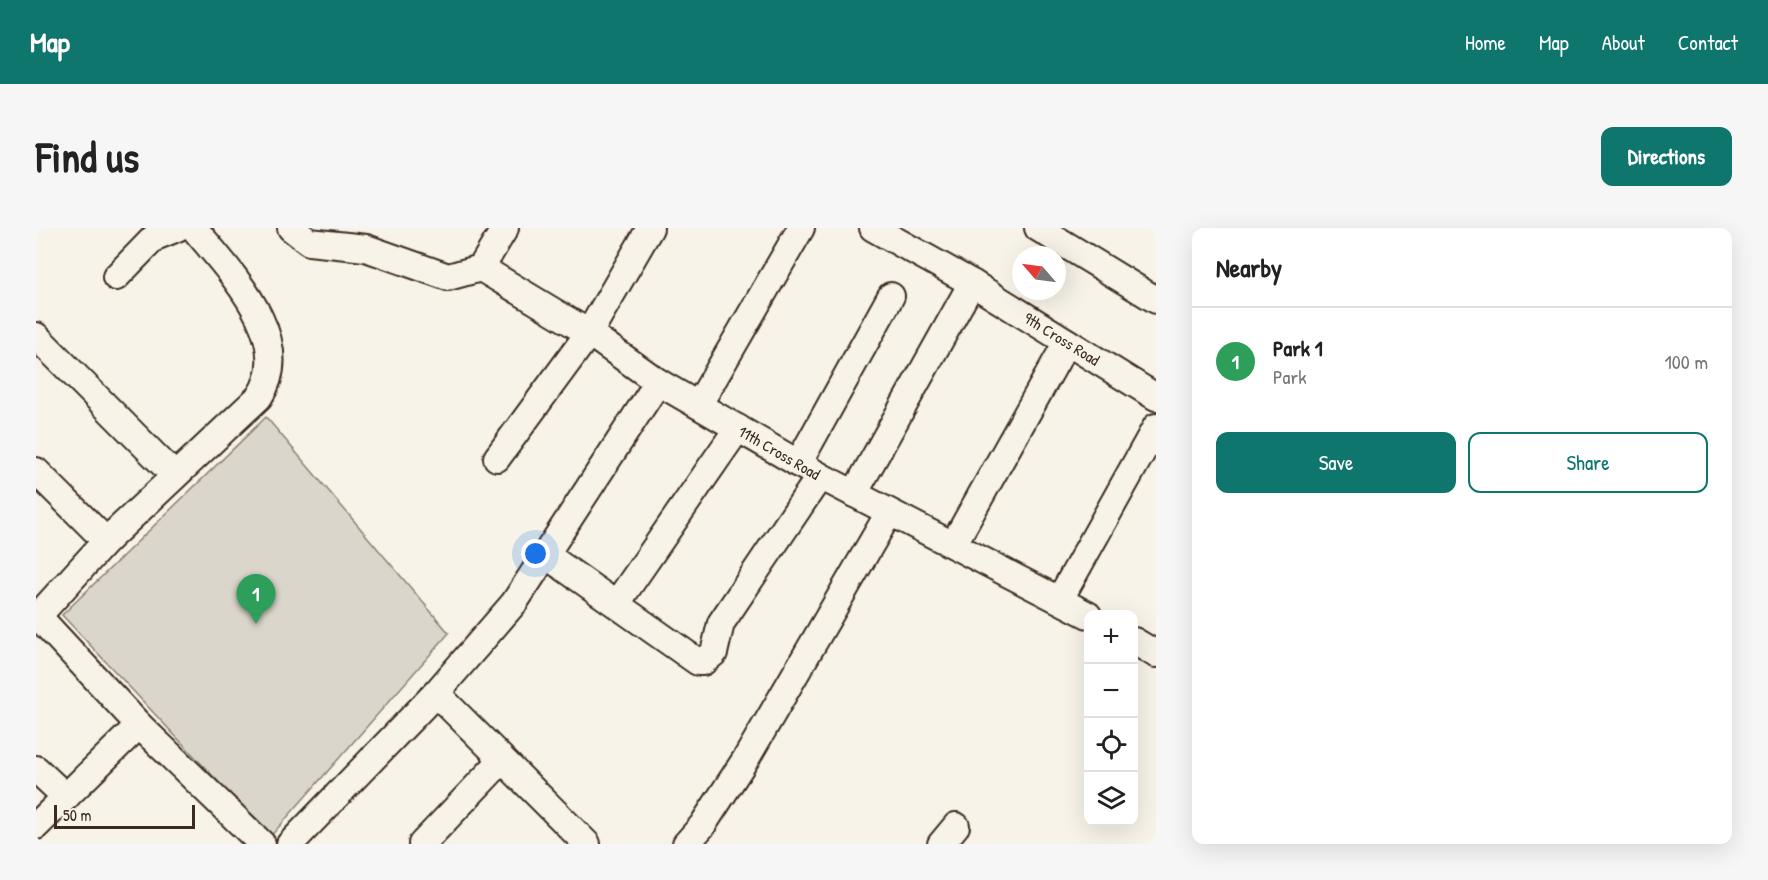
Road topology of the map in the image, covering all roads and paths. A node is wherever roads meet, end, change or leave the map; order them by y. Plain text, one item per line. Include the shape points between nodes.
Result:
1 (177, 228) edge
2 (194, 228) edge
3 (291, 228) edge
4 (506, 228) edge
5 (650, 228) edge
6 (801, 228) edge
7 (873, 228) edge
8 (1038, 228) edge
9 (481, 268) junction
10 (116, 277) dead end
11 (972, 283) junction
12 (891, 296) dead end
13 (1156, 300) edge
14 (589, 333) junction
15 (36, 336) edge
16 (1067, 342) junction
17 (658, 381) junction
18 (1156, 397) edge
19 (699, 404) junction
20 (1156, 427) edge
21 (738, 428) junction
22 (497, 458) dead end
23 (809, 470) junction
24 (36, 471) edge
25 (174, 475) junction
26 (854, 494) junction
27 (889, 513) junction
28 (106, 541) junction
29 (953, 545) junction
30 (546, 555) junction
31 (1060, 598) junction
32 (617, 603) junction
33 (1084, 612) edge
34 (37, 615) edge
35 (1138, 643) edge
36 (1156, 654) edge
37 (436, 693) junction
38 (139, 724) junction
39 (502, 760) junction
40 (36, 769) edge
41 (66, 797) junction
42 (36, 826) edge
43 (572, 839) edge
44 (262, 844) edge
45 (290, 844) edge
46 (422, 844) edge
47 (686, 844) edge

1 - 10 street via 155,237
2 - 25 street via 236,280 264,324 269,364 267,384 259,397
3 - 9 street via 309,242 366,248 448,277
4 - 9 street
5 - 14 street
6 - 19 street
7 - 11 street, 9th Cross Road
8 - 13 street
9 - 14 street, 11th Cross Road
11 - 16 street, 9th Cross Road
11 - 26 street
12 - 23 street
14 - 17 street, 11th Cross Road
14 - 22 street
15 - 25 street
16 - 18 street, 9th Cross Road
16 - 29 street
17 - 19 street, 11th Cross Road
17 - 30 street
19 - 21 street, 11th Cross Road
20 - 31 street
21 - 23 street, 11th Cross Road
21 - 32 street
23 - 26 street, 11th Cross Road
23 - 32 street via 721,623 714,652 707,660 698,662
24 - 28 street
25 - 28 street
26 - 27 street, 11th Cross Road
27 - 29 street, 11th Cross Road
27 - 47 street via 747,757
28 - 34 street
29 - 31 street, 11th Cross Road
30 - 32 street
30 - 37 street via 514,603
31 - 33 street, 11th Cross Road
34 - 38 street
35 - 36 street
37 - 39 street
37 - 45 street
38 - 41 street
38 - 44 street
39 - 43 street
39 - 46 street
40 - 41 street
41 - 42 street

